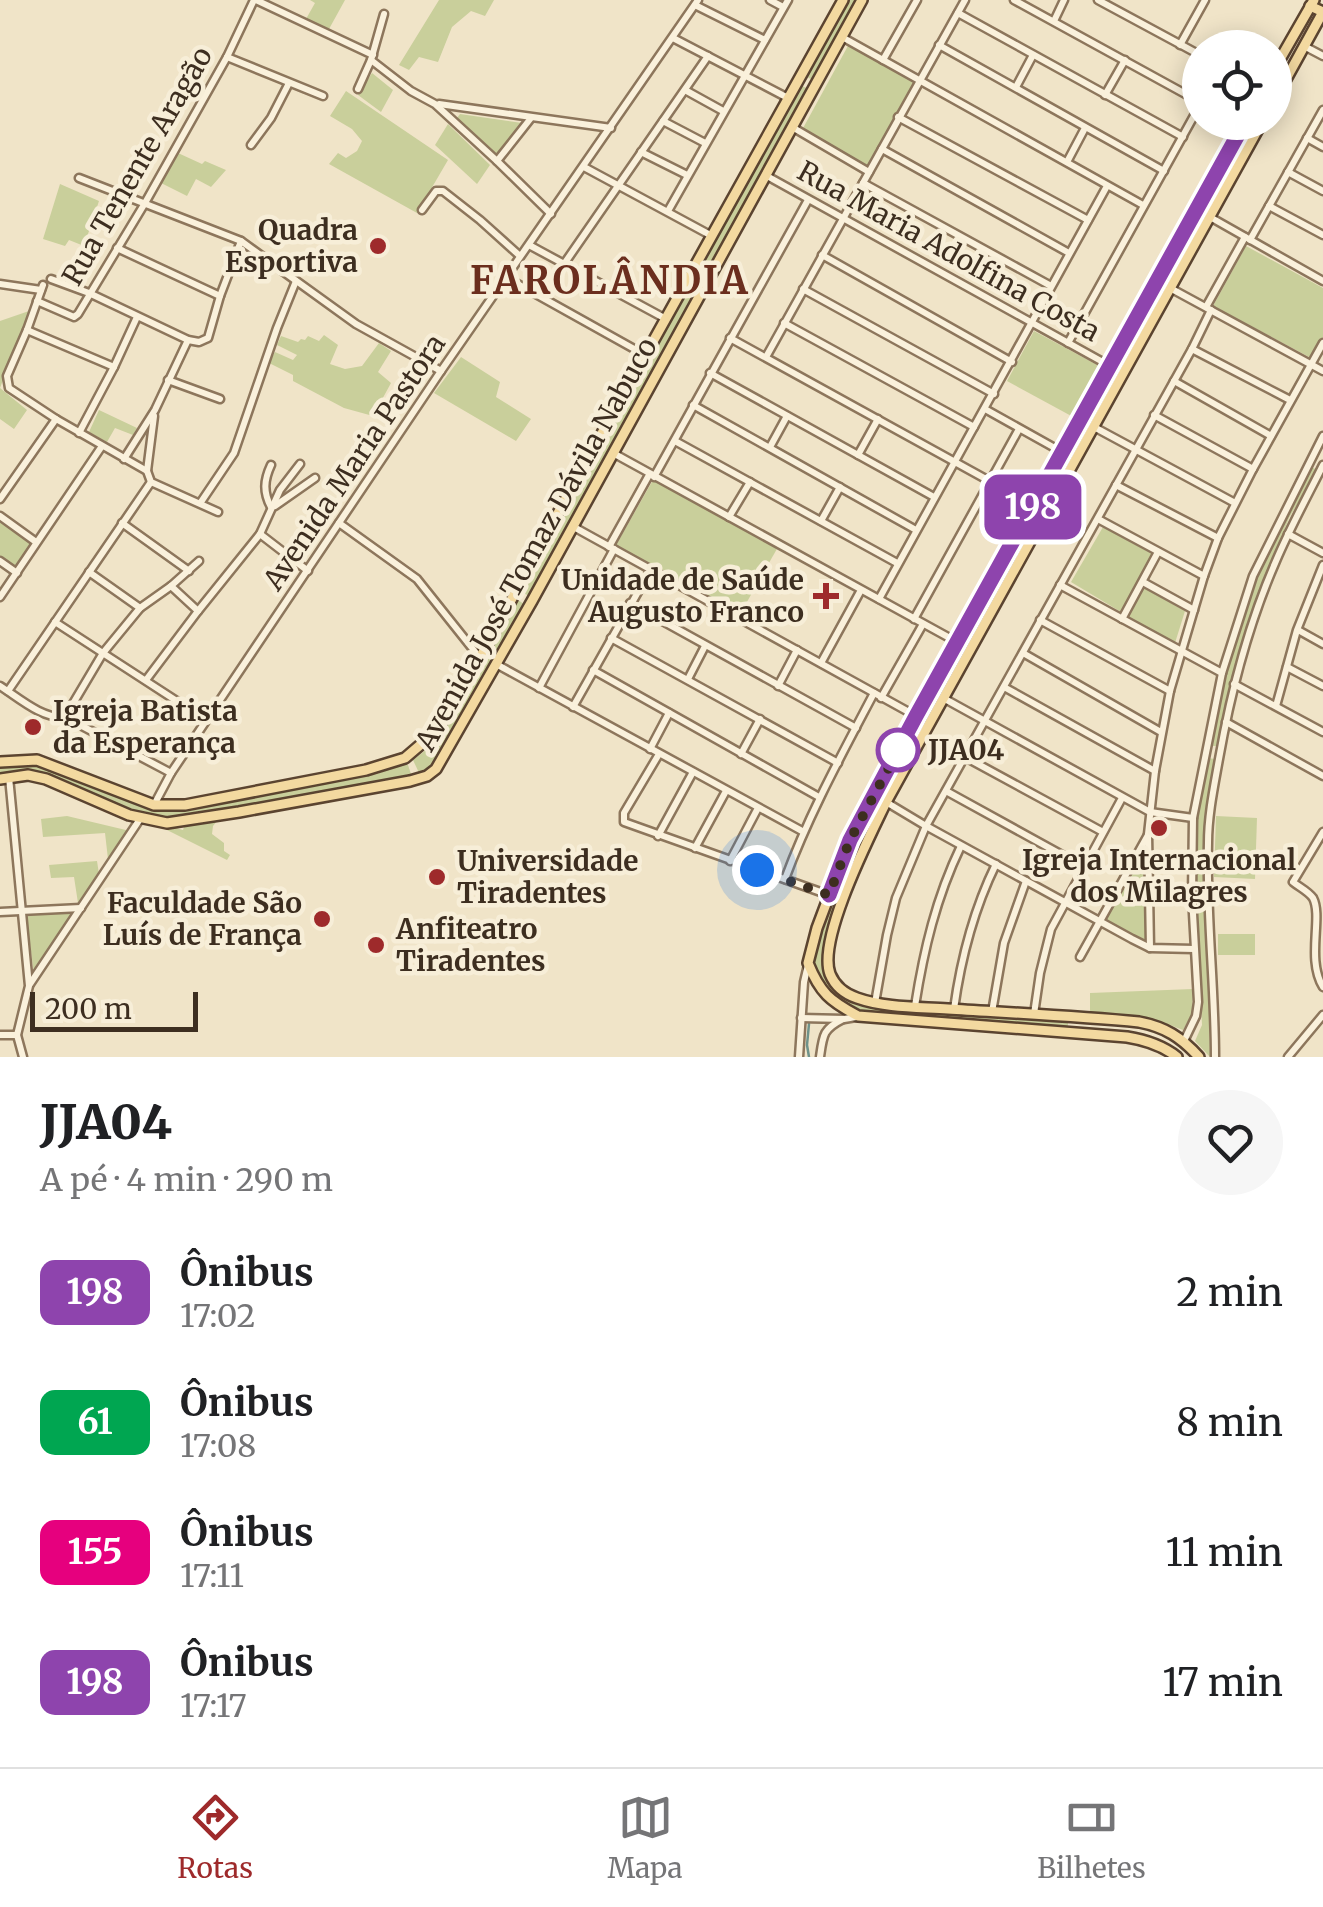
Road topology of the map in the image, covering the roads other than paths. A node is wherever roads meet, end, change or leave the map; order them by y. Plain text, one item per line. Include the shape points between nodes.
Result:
1 (255, 0) edge
2 (770, 0) edge
3 (843, 0) edge
4 (862, 0) edge
5 (917, 0) edge
6 (965, 0) edge
7 (1014, 0) edge
8 (1064, 0) edge
9 (1098, 0) edge
10 (1204, 0) edge
11 (697, 2) edge
12 (1312, 3) edge
13 (785, 4) edge
14 (1323, 12) edge
15 (958, 13) junction
16 (384, 14) dead end
17 (1054, 21) junction
18 (842, 37) junction
19 (673, 38) junction
20 (1292, 38) edge
21 (764, 40) junction
22 (1180, 45) joint
23 (939, 46) junction
24 (1304, 46) junction
25 (1033, 55) junction
26 (708, 56) junction
27 (1323, 56) edge
28 (226, 57) junction
29 (372, 57) junction
30 (883, 60) junction
31 (1125, 60) junction
32 (1292, 68) edge
33 (745, 77) junction
34 (798, 80) junction
35 (919, 80) junction
36 (289, 84) junction
37 (1016, 87) junction
38 (358, 88) dead end
39 (815, 88) junction
40 (685, 90) junction
41 (1182, 93) edge
42 (1104, 95) junction
43 (324, 96) dead end
44 (788, 98) junction
45 (435, 104) junction
46 (462, 108) junction
47 (1323, 110) edge
48 (724, 111) junction
49 (898, 117) junction
50 (531, 118) junction
51 (452, 120) junction
52 (662, 122) junction
53 (792, 127) junction
54 (611, 128) junction
55 (1085, 128) junction
56 (1182, 136) edge
57 (1307, 138) junction
58 (1182, 139) edge
59 (1236, 140) edge
60 (1252, 140) edge
61 (705, 143) junction
62 (251, 145) dead end
63 (1323, 146) edge
64 (882, 149) junction
65 (641, 152) junction
66 (498, 161) junction
67 (1066, 162) junction
68 (1224, 162) junction
69 (584, 167) junction
70 (1237, 168) junction
71 (1164, 171) junction
72 (869, 172) junction
73 (1288, 172) junction
74 (687, 174) junction
75 (767, 176) junction
76 (79, 178) dead end
77 (863, 183) junction
78 (617, 184) junction
79 (1108, 186) junction
80 (1323, 190) edge
81 (808, 200) junction
82 (145, 203) junction
83 (1144, 205) junction
84 (1269, 206) junction
85 (422, 210) dead end
86 (668, 211) junction
87 (550, 214) junction
88 (1210, 216) junction
89 (844, 218) junction
90 (1088, 220) junction
91 (1323, 235) edge
92 (713, 236) junction
93 (1247, 239) junction
94 (241, 242) junction
95 (529, 245) junction
96 (118, 248) junction
97 (1069, 253) junction
98 (822, 255) junction
99 (520, 256) junction
100 (564, 264) junction
101 (506, 278) junction
102 (51, 279) dead end
103 (296, 280) junction
104 (1323, 281) edge
105 (687, 283) junction
106 (0, 284) edge
107 (1051, 286) junction
108 (1170, 288) junction
109 (803, 289) junction
110 (703, 292) junction
111 (89, 293) junction
112 (220, 296) junction
113 (37, 302) junction
114 (1209, 309) junction
115 (137, 317) junction
116 (666, 319) junction
117 (784, 323) junction
118 (1032, 323) junction
119 (27, 330) junction
120 (730, 338) junction
121 (188, 340) junction
122 (1068, 342) junction
123 (1323, 344) edge
124 (1192, 348) junction
125 (646, 356) junction
126 (766, 357) junction
127 (1012, 362) junction
128 (1311, 365) junction
129 (1110, 366) junction
130 (114, 367) junction
131 (441, 371) junction
132 (1323, 372) edge
133 (710, 374) junction
134 (168, 380) junction
135 (1174, 382) junction
136 (994, 394) junction
137 (220, 399) dead end
138 (1290, 400) junction
139 (693, 406) junction
140 (985, 409) junction
141 (155, 410) junction
142 (1154, 415) junction
143 (787, 416) junction
144 (56, 419) junction
145 (878, 419) junction
146 (974, 427) junction
147 (1094, 427) junction
148 (1018, 429) junction
149 (80, 433) junction
150 (1270, 436) junction
151 (1323, 436) edge
152 (675, 440) junction
153 (102, 446) junction
154 (770, 448) junction
155 (1134, 449) junction
156 (1063, 452) junction
157 (613, 453) junction
158 (858, 455) junction
159 (124, 459) junction
160 (1311, 459) junction
161 (954, 462) junction
162 (300, 464) dead end
163 (271, 465) dead end
164 (1323, 465) edge
165 (1252, 469) junction
166 (147, 471) junction
167 (652, 476) junction
168 (314, 478) dead end
169 (989, 480) junction
170 (151, 482) junction
171 (750, 482) junction
172 (1116, 485) junction
173 (840, 487) junction
174 (934, 497) junction
175 (0, 499) edge
176 (202, 502) junction
177 (1235, 504) junction
178 (1034, 506) junction
179 (272, 508) junction
180 (218, 512) dead end
181 (0, 516) edge
182 (730, 518) junction
183 (1098, 519) junction
184 (821, 521) junction
185 (338, 523) junction
186 (122, 524) junction
187 (572, 526) junction
188 (916, 530) junction
189 (260, 534) junction
190 (1288, 534) junction
191 (1218, 538) junction
192 (36, 542) junction
193 (612, 548) junction
194 (1158, 552) junction
195 (1323, 553) edge
196 (0, 561) edge
197 (198, 561) dead end
198 (897, 564) junction
199 (1323, 565) edge
200 (651, 569) junction
201 (189, 570) junction
202 (308, 571) junction
203 (89, 572) junction
204 (17, 573) junction
205 (1204, 576) junction
206 (1143, 582) junction
207 (1060, 585) junction
208 (171, 586) junction
209 (861, 590) junction
210 (515, 592) junction
211 (1311, 592) junction
212 (0, 598) edge
213 (1323, 598) edge
214 (879, 599) junction
215 (532, 601) junction
216 (980, 602) junction
217 (630, 603) junction
218 (140, 608) junction
219 (994, 610) junction
220 (1194, 610) junction
221 (198, 611) junction
222 (914, 619) junction
223 (1122, 619) junction
224 (1040, 620) junction
225 (55, 622) junction
226 (924, 624) junction
227 (1297, 630) junction
228 (610, 638) junction
229 (957, 642) junction
230 (1323, 644) edge
231 (706, 646) junction
232 (797, 650) junction
233 (1183, 650) junction
234 (103, 653) junction
235 (1023, 653) junction
236 (480, 658) junction
237 (496, 664) junction
238 (821, 664) junction
239 (1287, 667) junction
240 (593, 670) junction
241 (1222, 673) junction
242 (146, 680) junction
243 (688, 680) junction
244 (1234, 684) junction
245 (778, 686) junction
246 (1323, 686) edge
247 (1004, 687) junction
248 (4, 688) edge
249 (539, 688) junction
250 (1170, 690) junction
251 (878, 695) junction
252 (944, 699) junction
253 (1276, 706) junction
254 (573, 707) junction
255 (669, 713) junction
256 (916, 716) junction
257 (65, 717) junction
258 (760, 719) junction
259 (206, 720) junction
260 (985, 722) junction
261 (1226, 722) junction
262 (856, 728) junction
263 (1161, 732) junction
264 (1323, 732) edge
265 (650, 749) junction
266 (659, 754) junction
267 (742, 754) junction
268 (1204, 755) junction
269 (964, 757) junction
270 (1219, 757) junction
271 (0, 762) edge
272 (838, 763) junction
273 (409, 765) junction
274 (1155, 771) junction
275 (692, 772) junction
276 (171, 773) junction
277 (1323, 776) edge
278 (4, 778) edge
279 (410, 781) junction
280 (726, 791) junction
281 (946, 791) junction
282 (819, 797) junction
283 (1122, 798) junction
284 (886, 802) junction
285 (154, 804) junction
286 (758, 808) junction
287 (1150, 812) junction
288 (140, 818) junction
289 (1193, 818) junction
290 (926, 826) junction
291 (802, 831) junction
292 (1104, 832) junction
293 (1323, 832) edge
294 (1148, 834) junction
295 (658, 836) junction
296 (850, 840) junction
297 (864, 846) junction
298 (961, 846) junction
299 (695, 848) junction
300 (730, 861) junction
301 (996, 864) junction
302 (1084, 867) junction
303 (785, 879) junction
304 (1026, 881) junction
305 (829, 895) junction
306 (1064, 902) junction
307 (81, 908) junction
308 (20, 910) junction
309 (0, 912) edge
310 (1100, 921) junction
311 (1150, 948) junction
312 (1194, 949) junction
313 (1080, 958) dead end
314 (808, 963) junction
315 (29, 986) junction
316 (1323, 987) edge
317 (875, 1003) junction
318 (915, 1006) junction
319 (954, 1009) junction
320 (992, 1012) junction
321 (1034, 1014) junction
322 (1323, 1015) edge
323 (858, 1016) junction
324 (801, 1018) junction
325 (844, 1019) junction
326 (1124, 1021) junction
327 (1032, 1029) junction
328 (16, 1035) junction
329 (0, 1036) edge
330 (1127, 1037) junction
331 (1184, 1041) junction
332 (24, 1057) edge
333 (799, 1057) edge
334 (820, 1057) edge
335 (1177, 1057) edge
336 (1199, 1057) edge
337 (1215, 1057) edge
338 (1288, 1057) edge

1 - 28 street, Rua Tenente Aragão
1 - 29 street
2 - 13 street
3 - 34 main road, Avenida José Tomaz Dávila Nabuco
4 - 18 main road, Avenida José Tomaz Dávila Nabuco
5 - 30 street
6 - 15 street
7 - 17 street
8 - 17 street
9 - 22 street
10 - 22 street
11 - 19 street, Avenida Maria Pastora
11 - 21 street
12 - 14 main road
12 - 20 main road
13 - 21 street
14 - 24 main road
15 - 23 street
15 - 25 street
16 - 29 street
17 - 31 street
18 - 30 street
18 - 39 main road, Avenida José Tomaz Dávila Nabuco
19 - 26 street
19 - 54 street, Avenida Maria Pastora
21 - 33 street
23 - 35 street
23 - 37 street
24 - 27 street
24 - 32 main road
25 - 37 street
25 - 42 street
26 - 33 street
26 - 40 street
28 - 36 street
28 - 82 street, Rua Tenente Aragão
29 - 38 street
29 - 45 street
30 - 35 street
31 - 41 street
31 - 42 street
33 - 44 street
33 - 48 street
34 - 39 main road
34 - 44 main road, Avenida José Tomaz Dávila Nabuco
35 - 49 street
35 - 67 street
36 - 43 street
36 - 62 street
37 - 55 street
39 - 53 main road, Avenida José Tomaz Dávila Nabuco
40 - 48 street
40 - 52 street
42 - 56 street
44 - 92 main road, Avenida José Tomaz Dávila Nabuco
45 - 46 street
45 - 51 street
46 - 50 street
46 - 51 street
47 - 57 street
48 - 61 street
49 - 64 street
49 - 90 street
50 - 54 street
50 - 66 street
51 - 66 street
52 - 61 street
52 - 65 street
53 - 72 street
53 - 75 main road, Avenida José Tomaz Dávila Nabuco
54 - 69 street, Avenida Maria Pastora
55 - 67 street
55 - 71 street
57 - 63 street
57 - 73 street
58 - 71 street
59 - 68 main road
60 - 70 main road
61 - 74 street
64 - 72 street
64 - 97 street
65 - 74 street
65 - 78 street
66 - 87 street
67 - 79 street
68 - 70 main road
68 - 129 main road
69 - 78 street
69 - 87 street, Avenida Maria Pastora
70 - 88 main road
71 - 83 street
72 - 77 street
73 - 80 street
73 - 84 street
74 - 86 street
75 - 81 street, Rua Maria Adolfina Costa
75 - 110 main road, Avenida José Tomaz Dávila Nabuco
76 - 82 street
77 - 89 street
77 - 107 street
78 - 86 street
78 - 100 street
79 - 83 street
79 - 90 street
81 - 89 street, Rua Maria Adolfina Costa
81 - 120 street
82 - 94 street
82 - 96 street, Rua Tenente Aragão
83 - 122 street
84 - 91 street
84 - 93 street
85 - 99 street via 436,191 446,193
86 - 92 street
87 - 95 street, Avenida Maria Pastora
88 - 93 street
88 - 108 main road
89 - 98 street
89 - 118 street, Rua Maria Adolfina Costa
90 - 97 street
92 - 105 main road, Avenida José Tomaz Dávila Nabuco
93 - 104 street
93 - 114 street
94 - 103 street
94 - 112 street
95 - 99 street, Avenida Maria Pastora
95 - 100 street
96 - 111 street, Rua Tenente Aragão
96 - 112 street
97 - 107 street
98 - 109 street
98 - 127 street
99 - 101 street, Avenida Maria Pastora
100 - 116 street
101 - 125 street
101 - 131 street, Avenida Maria Pastora
102 - 111 street
103 - 131 street via 356,324
103 - 176 street via 234,452
105 - 110 main road
105 - 116 main road, Avenida José Tomaz Dávila Nabuco
106 - 113 street via 42,288
107 - 118 street
108 - 114 street
108 - 147 main road
109 - 117 street
109 - 136 street
110 - 157 main road, Avenida José Tomaz Dávila Nabuco
111 - 113 street, Rua Tenente Aragão via 76,316
111 - 115 street
112 - 121 street via 208,338
113 - 119 street
114 - 124 street
114 - 128 street
115 - 121 street
115 - 130 street
116 - 125 main road, Avenida José Tomaz Dávila Nabuco
117 - 126 street
117 - 146 street
118 - 122 street, Rua Maria Adolfina Costa
118 - 127 street
119 - 130 street
119 - 144 street via 7,382
120 - 126 street
120 - 133 street
121 - 134 street
122 - 129 street, Rua Maria Adolfina Costa
123 - 128 street
124 - 135 street
124 - 138 street
125 - 210 main road, Avenida José Tomaz Dávila Nabuco
126 - 145 street
127 - 136 street
128 - 132 street
128 - 138 street
129 - 156 main road
130 - 149 street
131 - 185 street, Avenida Maria Pastora
133 - 139 street
133 - 143 street
134 - 137 street
134 - 141 street
135 - 142 street
135 - 150 street
136 - 140 street
138 - 150 street
139 - 152 street
139 - 154 street
140 - 146 street
140 - 148 street
141 - 159 street
141 - 166 street
142 - 155 street
142 - 165 street
143 - 154 street
143 - 158 street
144 - 149 street
144 - 175 street
145 - 158 street
145 - 161 street
146 - 161 street
147 - 155 street
147 - 219 main road
148 - 156 street
148 - 169 street
149 - 153 street
150 - 165 street
151 - 160 street
152 - 167 street
152 - 171 street
153 - 159 street
153 - 192 street
154 - 173 street
155 - 172 street
155 - 177 street
156 - 178 main road
157 - 167 street
157 - 187 main road, Avenida José Tomaz Dávila Nabuco
158 - 174 street
159 - 166 street
160 - 164 street
160 - 241 street via 1253,576
161 - 169 street
161 - 174 street
162 - 179 street
163 - 179 street via 265,488
164 - 190 street
165 - 177 street
166 - 170 street
167 - 182 street
167 - 193 street
168 - 179 street
169 - 178 street
169 - 222 street
170 - 176 street
170 - 186 street
171 - 182 street
171 - 184 street
172 - 183 street
172 - 191 street
173 - 184 street
173 - 188 street
174 - 188 street
176 - 180 street
177 - 191 street
178 - 216 main road
179 - 189 street
181 - 192 street
182 - 209 street
183 - 194 street
183 - 207 street
184 - 198 street
185 - 202 street, Avenida Maria Pastora
185 - 236 street via 416,580
186 - 201 street
186 - 203 street
187 - 193 street
187 - 215 main road, Avenida José Tomaz Dávila Nabuco
188 - 198 street
189 - 202 street
189 - 221 street
190 - 195 street
190 - 244 street
191 - 205 street
192 - 204 street
193 - 200 street
193 - 249 street
194 - 205 street
194 - 206 street
196 - 204 street
197 - 201 street
198 - 214 street
199 - 211 street
200 - 217 street
200 - 232 street
201 - 208 street
202 - 259 street, Avenida Maria Pastora
203 - 218 street
203 - 225 street
204 - 212 street
205 - 220 street
206 - 220 street
206 - 223 street
207 - 223 street
207 - 224 street
208 - 218 street
208 - 221 street
209 - 214 street
209 - 238 street
210 - 215 main road
210 - 236 main road, Avenida José Tomaz Dávila Nabuco
211 - 213 street
211 - 227 street
214 - 222 street
215 - 237 main road, Avenida José Tomaz Dávila Nabuco
216 - 219 main road
216 - 229 main road
217 - 228 street
217 - 231 street
218 - 234 street
219 - 252 main road
220 - 233 street
221 - 242 street
222 - 226 street
223 - 233 street
224 - 235 street
224 - 250 street
225 - 234 street
225 - 248 street
226 - 229 street
226 - 251 street
227 - 230 street
227 - 239 street
228 - 240 street
228 - 243 street
229 - 256 main road
231 - 243 street
231 - 245 street
232 - 238 street
232 - 245 street
233 - 241 street
233 - 250 street
234 - 242 street
234 - 257 street
235 - 247 street
235 - 263 street
236 - 273 main road, Avenida José Tomaz Dávila Nabuco
237 - 249 street
237 - 279 main road, Avenida José Tomaz Dávila Nabuco via 436,769
238 - 251 street
239 - 246 street
239 - 253 street
240 - 254 street
240 - 255 street
241 - 268 street
242 - 259 street
243 - 258 street
244 - 253 street
244 - 261 street
245 - 262 street
247 - 260 street
247 - 274 street
248 - 257 street via 54,718
249 - 254 street
250 - 263 street
251 - 256 street
251 - 262 street
252 - 260 street
252 - 284 main road
253 - 264 street
254 - 265 street
255 - 265 street
255 - 267 street
256 - 296 main road
257 - 276 street
258 - 267 street
258 - 272 street
259 - 276 street, Avenida Maria Pastora
260 - 269 street
260 - 283 street
261 - 270 street
261 - 277 street
262 - 272 street
263 - 274 street
265 - 266 street
266 - 275 street
266 - 295 street via 624,813 624,822
267 - 282 street
268 - 270 street
268 - 289 street
269 - 281 street
269 - 292 street
270 - 337 street via 1208,838
271 - 285 main road via 52,764
272 - 282 street
273 - 279 main road
273 - 285 main road
274 - 287 street
275 - 280 street
275 - 295 street
276 - 285 street, Avenida Maria Pastora
278 - 288 main road via 46,779
278 - 308 street
279 - 288 main road via 186,821
280 - 286 street
280 - 299 street
281 - 290 street
281 - 302 street
282 - 291 street
283 - 287 street
283 - 292 street
284 - 290 street
284 - 297 main road
286 - 291 street
286 - 300 street
287 - 289 street
287 - 294 street
288 - 307 street
289 - 312 street
290 - 298 street
290 - 317 street via 896,898
291 - 303 street
292 - 302 street
293 - 316 street via 1293,882 1318,909 1316,966
294 - 310 street
294 - 311 street
295 - 299 street
296 - 297 main road
296 - 305 main road
297 - 317 main road via 828,961 846,994
298 - 301 street
298 - 318 street via 933,915
299 - 300 street
300 - 303 street
301 - 304 street
301 - 319 street via 969,929
302 - 306 street
303 - 305 street
304 - 306 street
304 - 320 street via 1004,944
305 - 314 main road
306 - 310 street
306 - 321 street via 1044,954
307 - 308 street
307 - 315 street
308 - 309 street
308 - 315 street
310 - 311 street
310 - 313 street
311 - 312 street
312 - 331 street via 1196,1016
314 - 323 main road via 824,994
314 - 324 street
315 - 328 street
317 - 318 main road
318 - 319 main road
319 - 320 main road
320 - 321 main road
321 - 326 main road
321 - 327 main road via 1072,1024
322 - 338 street
323 - 325 street
323 - 327 main road
324 - 325 street
324 - 333 street
325 - 334 street via 826,1030
326 - 330 main road via 1090,1020 1085,1026
326 - 331 main road via 1161,1028
327 - 330 main road
328 - 329 street
328 - 332 street
330 - 335 main road
331 - 336 main road

